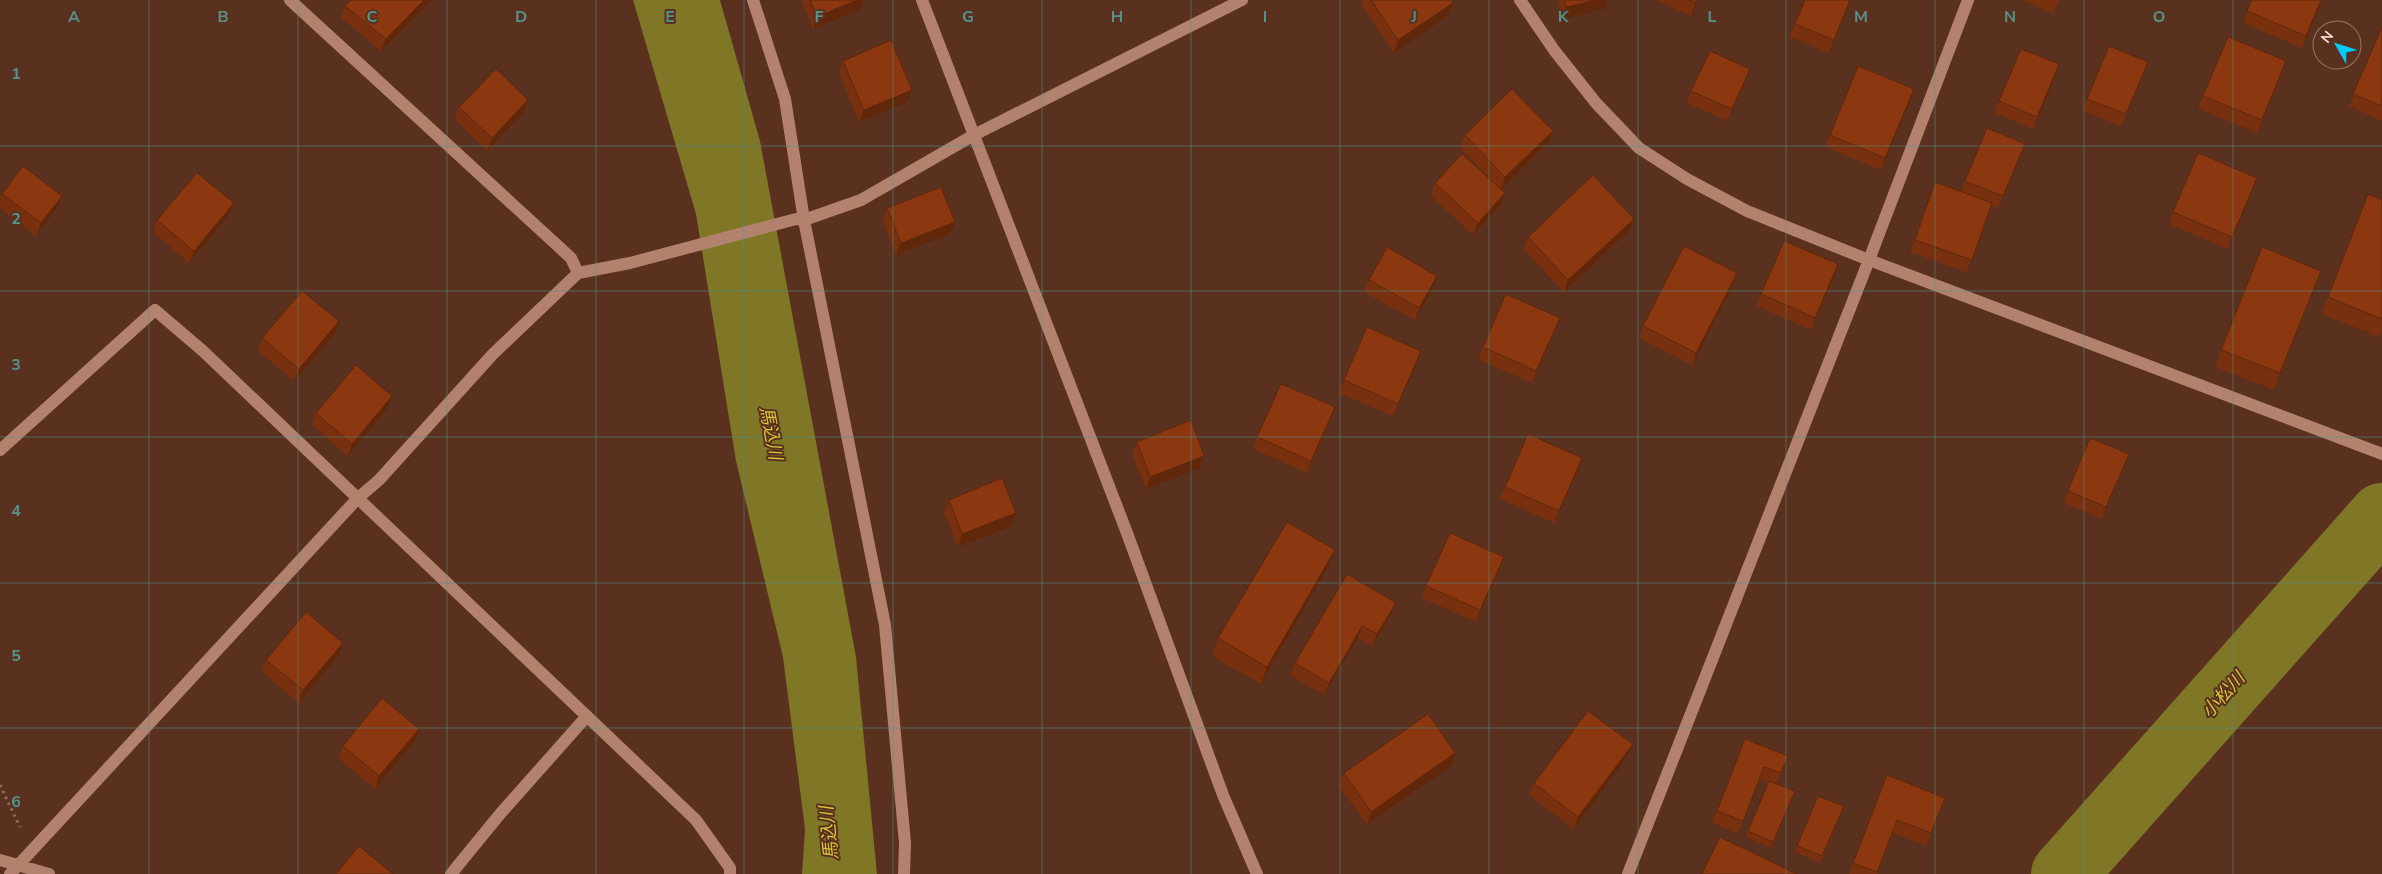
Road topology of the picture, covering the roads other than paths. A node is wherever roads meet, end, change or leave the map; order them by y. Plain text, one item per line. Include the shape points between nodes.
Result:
1 (290, 0) edge
2 (753, 0) edge
3 (922, 0) edge
4 (1242, 0) edge
5 (1520, 0) edge
6 (1968, 0) edge
7 (974, 135) junction
8 (800, 219) junction
9 (1869, 260) junction
10 (578, 273) junction
11 (0, 450) edge
12 (2382, 454) edge
13 (358, 498) junction
14 (587, 716) junction
15 (0, 860) edge
16 (14, 870) edge
17 (48, 874) edge
18 (451, 874) edge
19 (730, 874) edge
20 (904, 874) edge
21 (1257, 874) edge
22 (1628, 874) edge

1 - 10 street via 571,258
2 - 8 street via 785,99
3 - 7 street
4 - 7 street
5 - 9 street via 1596,103 1639,148 1686,179 1747,211
6 - 9 street
7 - 8 street via 861,200
7 - 21 street via 1127,533 1223,795
8 - 10 street via 630,263
8 - 20 street via 885,625 905,843
9 - 12 street
9 - 22 street
10 - 13 street via 493,354 379,480
11 - 13 street via 155,310 203,351
13 - 14 street
13 - 16 street
14 - 18 street
14 - 19 street via 696,820 730,868
15 - 16 street
16 - 17 street

